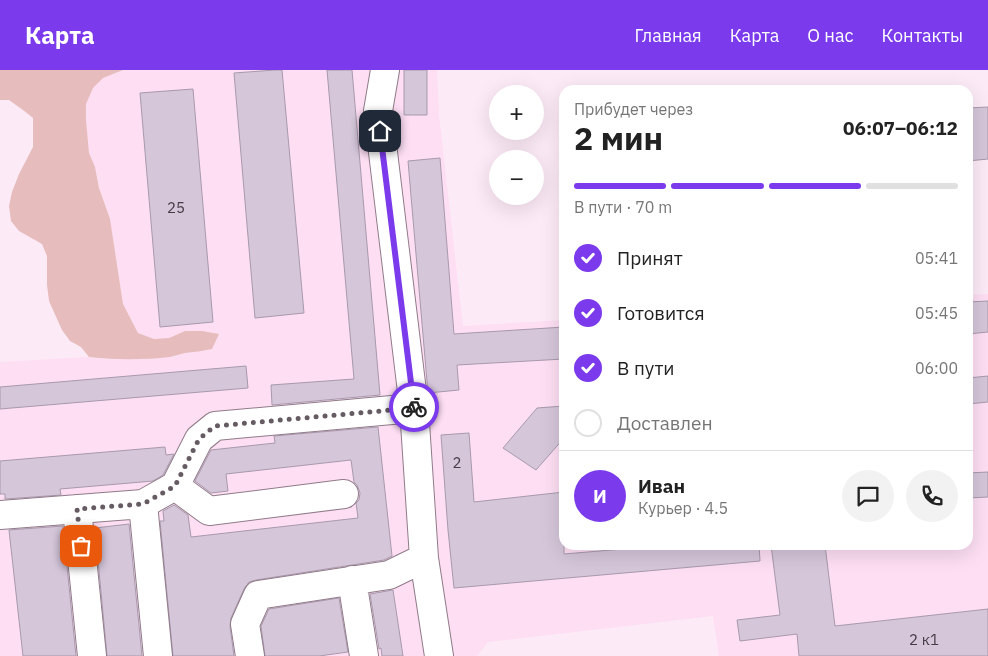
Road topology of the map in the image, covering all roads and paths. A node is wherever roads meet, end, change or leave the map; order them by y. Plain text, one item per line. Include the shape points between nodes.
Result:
1 (384, 70) edge
2 (414, 408) junction
3 (175, 486) junction
4 (344, 494) dead end
5 (143, 504) junction
6 (77, 509) junction
7 (0, 515) edge
8 (424, 558) junction
9 (352, 580) junction
10 (92, 656) edge
11 (158, 656) edge
12 (250, 656) edge
13 (364, 656) edge
14 (439, 656) edge

1 - 2 lane via 378,111
2 - 3 lane via 215,426 199,439
2 - 8 lane
3 - 4 lane via 209,511
3 - 5 lane
5 - 6 lane
5 - 11 lane
6 - 7 lane
6 - 10 lane
8 - 9 lane via 388,575
8 - 14 lane
9 - 12 lane via 258,595 245,624
9 - 13 lane

